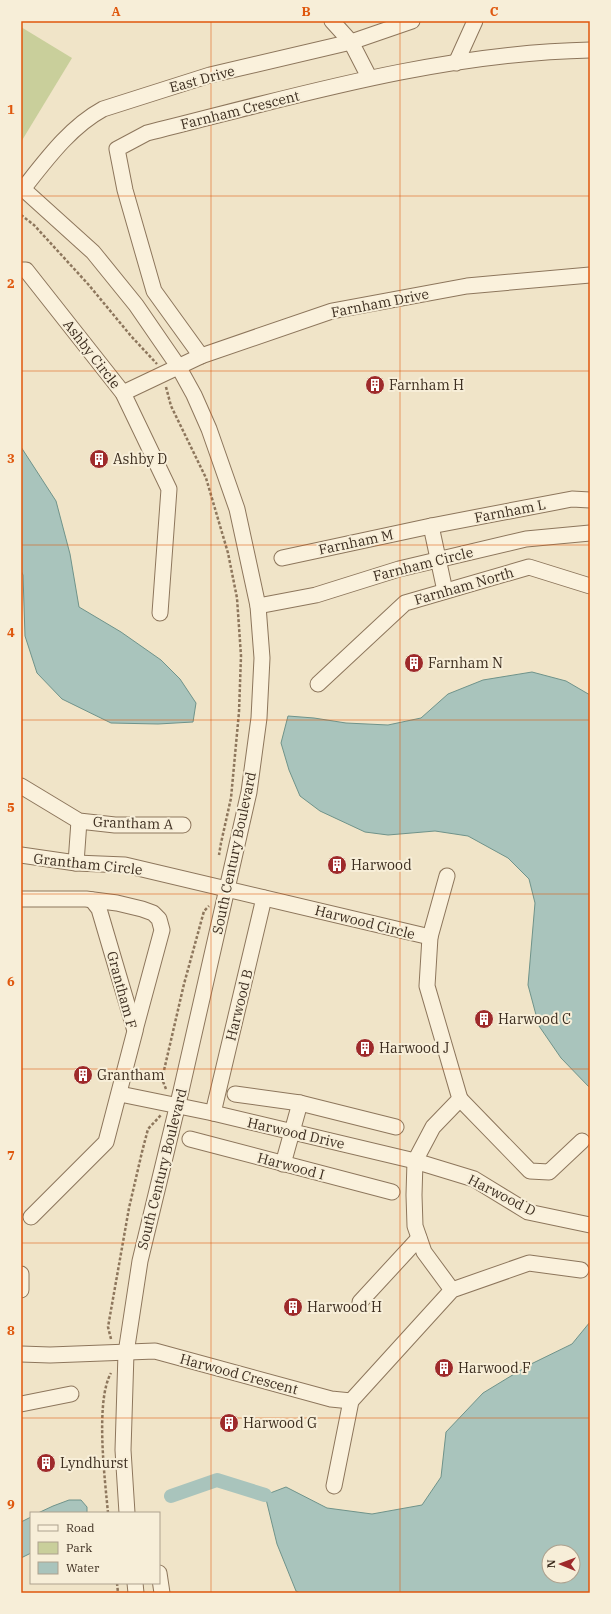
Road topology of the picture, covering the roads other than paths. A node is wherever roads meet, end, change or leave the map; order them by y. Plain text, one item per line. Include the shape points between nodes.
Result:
1 (332, 21) edge
2 (412, 21) edge
3 (475, 21) edge
4 (351, 42) junction
5 (590, 50) edge
6 (456, 63) junction
7 (369, 77) junction
8 (22, 188) edge
9 (21, 270) edge
10 (590, 275) edge
11 (201, 356) junction
12 (178, 366) junction
13 (123, 393) junction
14 (590, 500) edge
15 (431, 526) junction
16 (590, 534) edge
17 (282, 558) dead end
18 (437, 560) junction
19 (590, 586) edge
20 (445, 591) junction
21 (258, 606) junction
22 (160, 613) dead end
23 (318, 684) dead end
24 (21, 786) edge
25 (79, 822) junction
26 (183, 825) dead end
27 (21, 856) edge
28 (76, 863) junction
29 (447, 876) dead end
30 (226, 888) junction
31 (21, 898) edge
32 (264, 898) junction
33 (97, 900) junction
34 (430, 937) junction
35 (135, 1031) junction
36 (120, 1094) junction
37 (235, 1094) dead end
38 (460, 1099) junction
39 (300, 1103) junction
40 (177, 1106) junction
41 (213, 1113) junction
42 (396, 1127) dead end
43 (292, 1132) junction
44 (190, 1139) dead end
45 (582, 1141) dead end
46 (415, 1161) junction
47 (283, 1164) junction
48 (392, 1192) dead end
49 (31, 1217) dead end
50 (590, 1225) edge
51 (419, 1238) junction
52 (581, 1270) dead end
53 (21, 1274) edge
54 (21, 1290) edge
55 (452, 1290) junction
56 (360, 1302) dead end
57 (126, 1353) junction
58 (21, 1354) edge
59 (71, 1394) dead end
60 (351, 1401) junction
61 (21, 1404) edge
62 (334, 1486) dead end
63 (127, 1512) edge
64 (160, 1580) edge
65 (162, 1593) edge

1 - 4 street
2 - 4 street, East Drive
3 - 6 street
4 - 7 street
4 - 8 street, East Drive via 210,75 103,109 90,116 70,135
5 - 6 street, Farnham Crescent via 552,51
6 - 7 street, Farnham Crescent
7 - 11 street, Farnham Crescent via 147,133 117,149 125,190 154,291
8 - 12 street, South Century Boulevard via 92,252 136,305
9 - 13 street, Ashby Circle via 26,270
10 - 11 street, Farnham Drive via 467,286 332,311
11 - 12 street, Farnham Drive
12 - 13 street, Ashby Circle
12 - 21 street, South Century Boulevard via 209,429 238,509
13 - 22 street via 169,489
14 - 15 street, Farnham L via 572,499
15 - 17 street, Farnham M
15 - 18 street
16 - 18 street, Farnham Circle via 526,539
18 - 20 street
18 - 21 street, Farnham Circle via 399,568 316,594
19 - 20 street, Farnham North via 529,567
20 - 23 street, Farnham North via 405,602
21 - 30 street, South Century Boulevard via 262,658 259,718 249,792
24 - 25 street, Grantham A
25 - 26 street, Grantham A
25 - 28 street
27 - 28 street, Grantham Circle
28 - 30 street, Grantham Circle via 125,865
29 - 34 street
30 - 32 street, Harwood Circle
30 - 40 street, South Century Boulevard
31 - 33 street
32 - 34 street, Harwood Circle
32 - 41 street, Harwood B
33 - 35 street, Grantham F
33 - 35 street via 142,909 153,913 159,919 162,930
34 - 38 street, Harwood Circle via 427,986
35 - 36 street, Grantham F
36 - 40 street, Harwood Drive
36 - 49 street, Grantham F via 106,1142
37 - 39 street
38 - 45 street via 530,1172 549,1172
38 - 46 street via 433,1127
39 - 42 street
39 - 43 street
40 - 41 street, Harwood Drive
40 - 57 street, South Century Boulevard via 140,1262
41 - 43 street, Harwood Drive
43 - 46 street, Harwood Drive
43 - 47 street
44 - 47 street, Harwood I
46 - 50 street, Harwood D via 474,1179 528,1212
46 - 51 street via 415,1226
47 - 48 street, Harwood I
51 - 55 street via 424,1252
51 - 56 street
52 - 55 street via 529,1263
53 - 54 street
55 - 60 street
57 - 58 street, Harwood Crescent
57 - 60 street, Harwood Crescent via 155,1351 331,1399
57 - 63 street, South Century Boulevard via 122,1450
59 - 61 street
60 - 62 street
64 - 65 street

